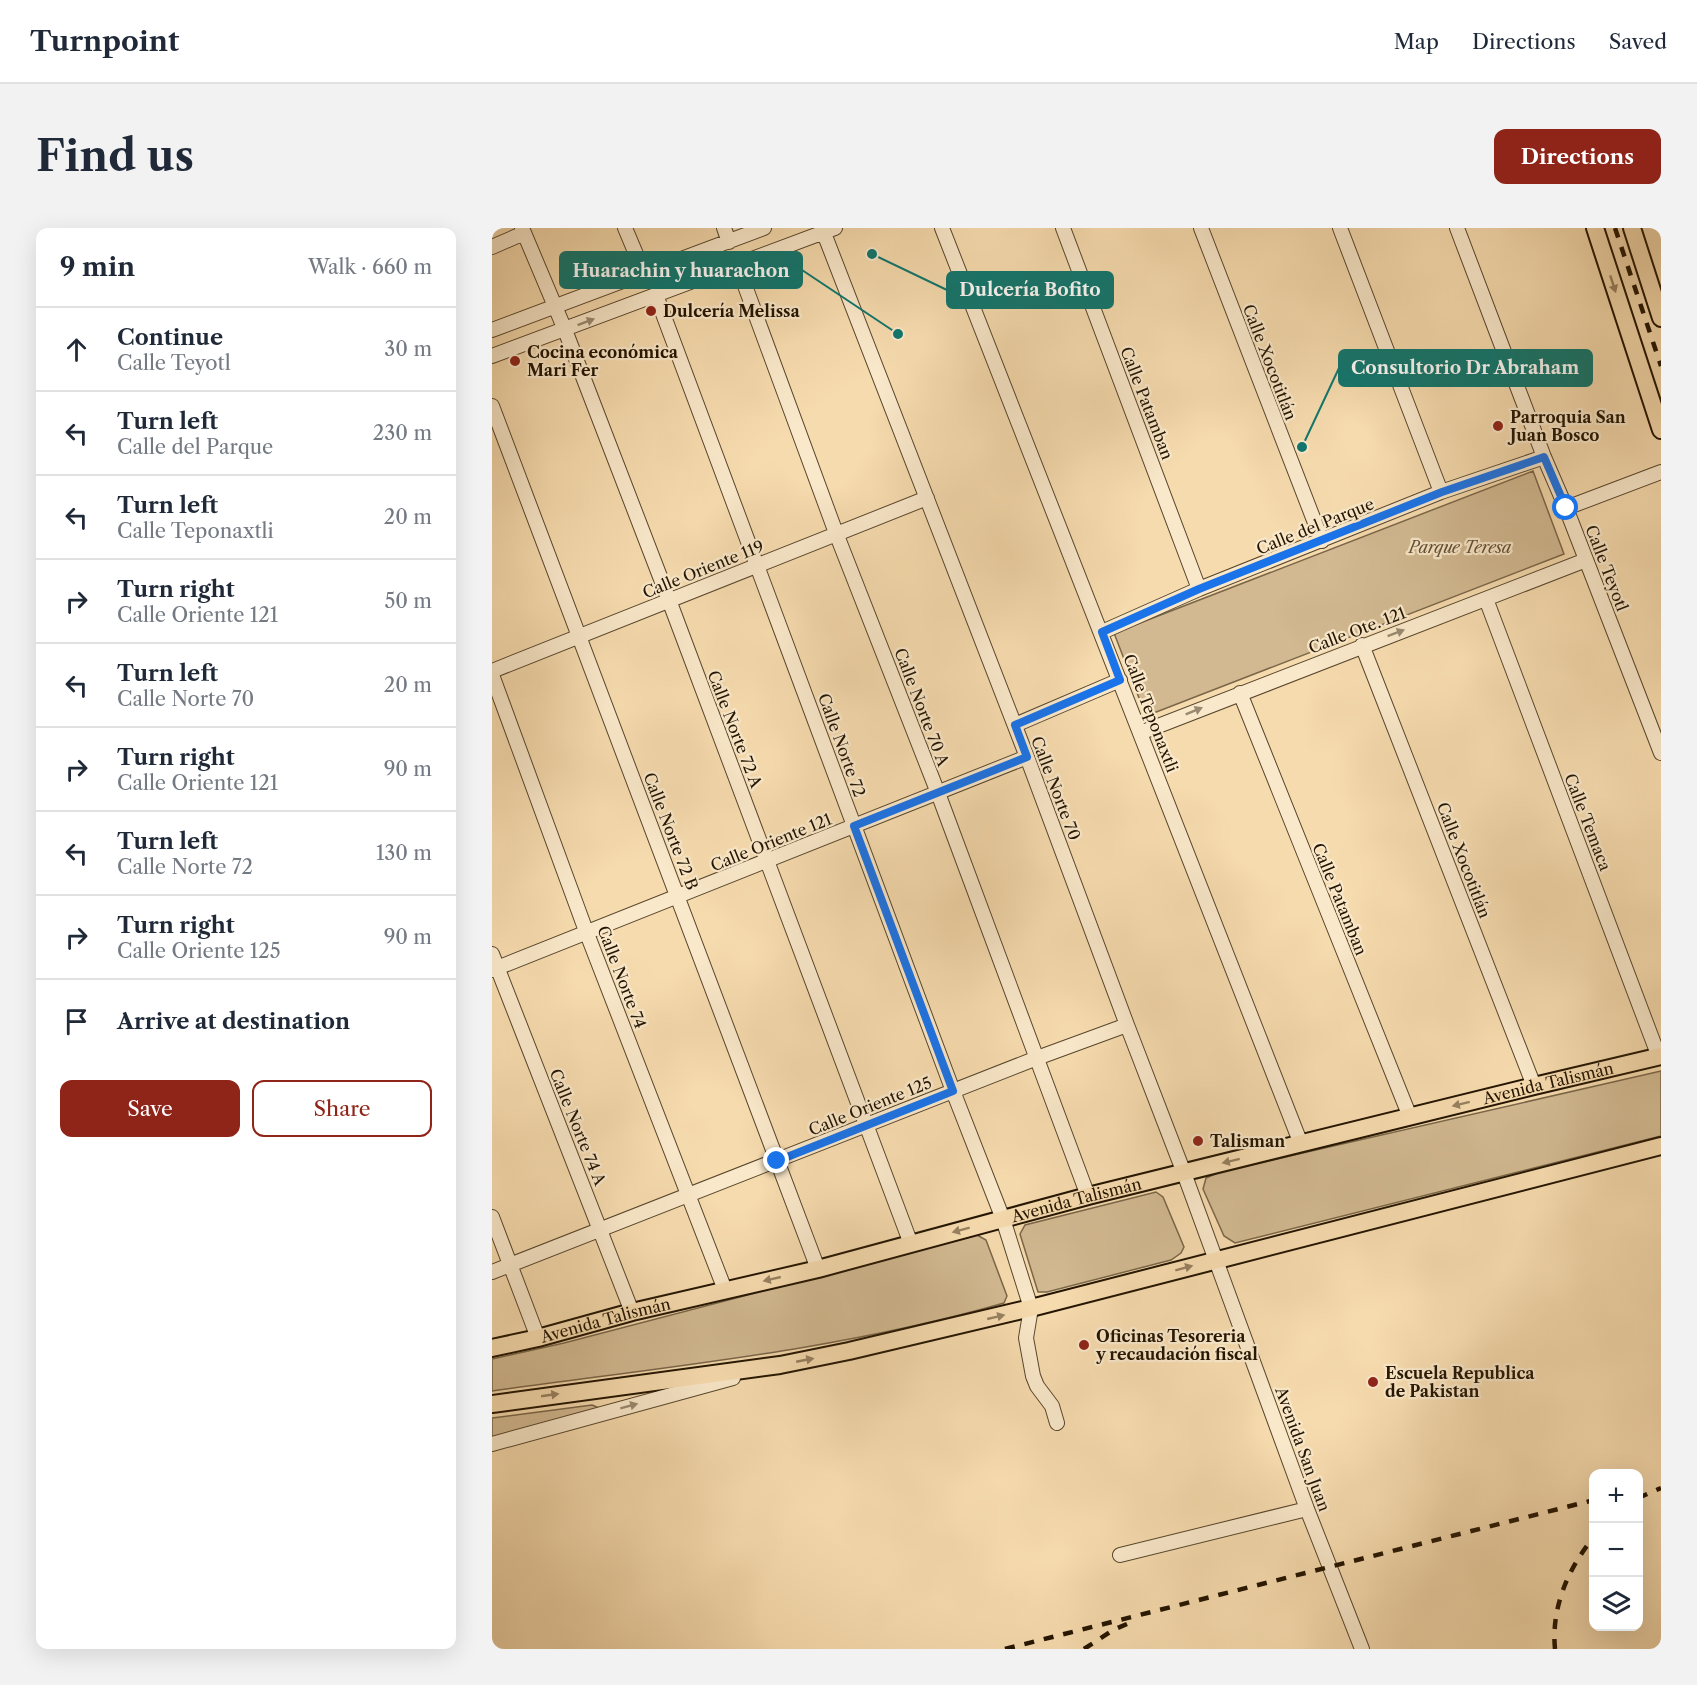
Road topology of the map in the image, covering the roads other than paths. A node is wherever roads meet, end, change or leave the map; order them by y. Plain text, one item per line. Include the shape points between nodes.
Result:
1 (625, 228) edge
2 (724, 228) edge
3 (764, 228) edge
4 (942, 228) edge
5 (1063, 228) edge
6 (1201, 228) edge
7 (1340, 228) edge
8 (1457, 228) edge
9 (1595, 228) edge
10 (1632, 228) edge
11 (827, 229) edge
12 (523, 231) edge
13 (729, 242) junction
14 (492, 247) edge
15 (737, 264) junction
16 (644, 273) junction
17 (656, 295) junction
18 (556, 306) junction
19 (1661, 318) edge
20 (492, 330) edge
21 (566, 330) junction
22 (492, 356) edge
23 (492, 406) edge
24 (1661, 430) edge
25 (1544, 457) junction
26 (1661, 472) edge
27 (1442, 492) junction
28 (927, 498) junction
29 (1566, 508) junction
30 (836, 533) junction
31 (1322, 541) junction
32 (1586, 560) junction
33 (758, 564) junction
34 (1199, 589) junction
35 (1486, 599) junction
36 (669, 600) junction
37 (1102, 632) junction
38 (580, 637) junction
39 (1362, 645) junction
40 (492, 671) edge
41 (492, 675) edge
42 (1120, 680) junction
43 (1240, 693) junction
44 (1015, 725) junction
45 (1140, 733) junction
46 (1661, 753) edge
47 (1027, 757) junction
48 (939, 793) junction
49 (854, 826) junction
50 (768, 861) junction
51 (677, 896) junction
52 (586, 931) junction
53 (492, 954) edge
54 (495, 969) edge
55 (1127, 1025) junction
56 (1660, 1057) edge
57 (1037, 1058) junction
58 (1534, 1086) junction
59 (953, 1091) junction
60 (1410, 1117) junction
61 (868, 1126) junction
62 (1301, 1144) junction
63 (1661, 1146) edge
64 (777, 1161) junction
65 (1184, 1173) junction
66 (689, 1195) junction
67 (1088, 1196) junction
68 (492, 1217) edge
69 (1003, 1219) junction
70 (601, 1230) junction
71 (911, 1244) junction
72 (1215, 1260) junction
73 (510, 1265) junction
74 (818, 1269) junction
75 (492, 1272) edge
76 (725, 1290) junction
77 (1031, 1308) junction
78 (632, 1312) junction
79 (538, 1338) junction
80 (492, 1347) edge
81 (780, 1365) junction
82 (492, 1404) edge
83 (1057, 1423) dead end
84 (492, 1444) edge
85 (1307, 1509) junction
86 (1120, 1555) dead end
87 (1362, 1649) edge

1 - 16 street
2 - 13 street
3 - 13 street
4 - 37 street, Calle Teponaxtli
5 - 34 street, Calle Patamban
6 - 31 street, Calle Xocotitlán
7 - 27 street
8 - 25 street, Calle Teyotl
9 -> 24 main road
10 - 19 main road
11 - 15 street
11 - 28 street, Calle Norte 70
12 - 14 street
12 - 18 street, Calle Norte 72 A
13 - 16 street
15 - 17 street
15 - 30 street, Calle Norte 70 A
16 - 18 street
21 -> 17 street
17 - 33 street, Calle Norte 72
18 - 20 street
18 - 21 street, Calle Norte 72 A
21 - 22 street
21 - 36 street, Calle Norte 72 A
23 - 38 street, Calle Norte 72 B
25 - 27 street, Calle del Parque
25 - 29 street, Calle Teyotl
26 - 29 street
27 - 31 street, Calle del Parque
28 - 30 street, Calle Oriente 119
28 - 44 street, Calle Norte 70
29 - 32 street, Calle Teyotl
30 - 33 street, Calle Oriente 119
30 - 48 street, Calle Norte 70 A
31 - 34 street, Calle del Parque
32 - 35 street, Calle Ote. 121
32 - 46 street, Calle Teyotl
33 - 36 street, Calle Oriente 119
33 - 49 street, Calle Norte 72
34 - 37 street, Calle del Parque
39 -> 35 street, Calle Ote. 121
35 - 56 street, Calle Temaca
36 - 38 street, Calle Oriente 119
36 - 50 street, Calle Norte 72 A
37 - 42 street, Calle Teponaxtli
38 - 40 street, Calle Oriente 119
38 - 51 street, Calle Norte 72 B
39 - 43 street, Calle Ote. 121
39 - 58 street, Calle Xocotitlán
41 - 52 street, Calle Norte 74
42 - 44 street
42 - 45 street, Calle Teponaxtli
45 -> 43 street, Calle Ote. 121
43 - 60 street, Calle Patamban
44 - 47 street, Calle Norte 70
45 - 62 street, Calle Teponaxtli
47 - 48 street, Calle Oriente 121
47 - 55 street, Calle Norte 70
48 - 49 street, Calle Oriente 121
48 - 57 street, Calle Norte 70 A
49 - 50 street, Calle Oriente 121
49 - 59 street, Calle Norte 72
50 - 51 street, Calle Oriente 121
50 - 61 street, Calle Norte 72 A
51 - 52 street, Calle Oriente 121
51 - 64 street, Calle Norte 72 B
52 - 54 street, Calle Oriente 121
52 - 66 street, Calle Norte 74
53 - 54 street, Calle Norte 74 A
54 - 70 street, Calle Norte 74 A
55 - 57 street, Calle Oriente 125
55 - 65 street, Calle Norte 70
56 - 58 main road, Avenida Talismán
57 - 59 street, Calle Oriente 125
57 - 67 street, Calle Norte 70 A
58 -> 60 main road, Avenida Talismán
59 - 61 street, Calle Oriente 125
59 - 69 street, Calle Norte 72
60 - 62 main road, Avenida Talismán
61 - 64 street, Calle Oriente 125
61 - 71 street, Calle Norte 72 A
62 -> 65 main road, Avenida Talismán
63 - 72 main road
64 - 66 street, Calle Oriente 125
64 - 74 street, Calle Norte 72 B
65 - 67 main road, Avenida Talismán
65 - 72 street, Calle Norte 70
66 - 70 street, Calle Oriente 125
66 - 76 street, Calle Norte 74
67 - 69 main road, Avenida Talismán
68 - 73 street
69 -> 71 main road, Avenida Talismán
69 - 77 street, Calle Norte 72
70 - 73 street, Calle Oriente 125
70 - 78 street, Calle Norte 74 A
71 - 74 main road, Avenida Talismán
77 -> 72 main road
72 - 85 street, Avenida San Juan
73 - 75 street, Calle Oriente 125
73 - 79 street
74 -> 76 main road, Avenida Talismán
76 - 78 main road, Avenida Talismán
81 -> 77 main road
77 - 83 street via 1026,1338 1033,1376 1052,1406
78 - 79 main road, Avenida Talismán
79 - 80 main road, Avenida Talismán
82 -> 81 main road
84 -> 81 street
85 - 86 street
85 - 87 street, Avenida San Juan

